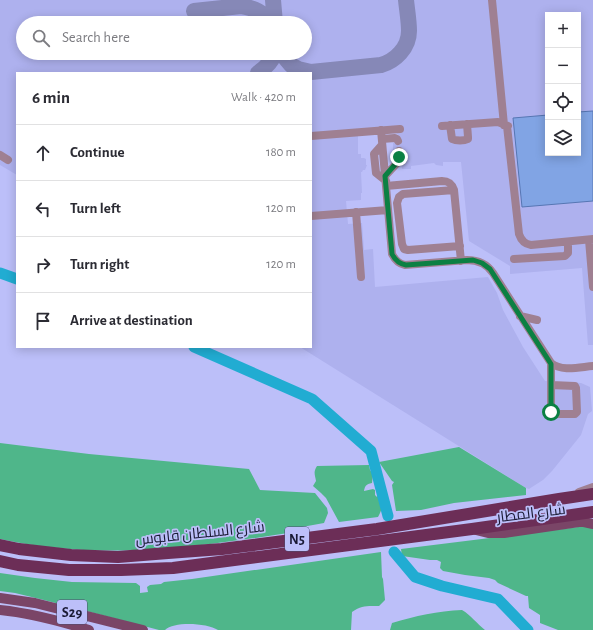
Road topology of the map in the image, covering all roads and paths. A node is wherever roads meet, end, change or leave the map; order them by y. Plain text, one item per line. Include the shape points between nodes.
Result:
1 (492, 0) edge
2 (467, 124) junction
3 (508, 126) junction
4 (400, 129) dead end
5 (381, 130) junction
6 (312, 136) edge
7 (398, 141) dead end
8 (382, 142) junction
9 (399, 151) dead end
10 (0, 155) edge
11 (8, 160) dead end
12 (386, 181) junction
13 (454, 190) junction
14 (388, 210) junction
15 (356, 212) junction
16 (312, 216) edge
17 (390, 232) junction
18 (400, 232) junction
19 (591, 239) edge
20 (568, 242) junction
21 (538, 244) junction
22 (460, 246) junction
23 (539, 258) junction
24 (514, 259) dead end
25 (461, 261) junction
26 (361, 277) dead end
27 (593, 287) edge
28 (520, 316) junction
29 (537, 320) dead end
30 (552, 348) dead end
31 (544, 353) junction
32 (551, 364) junction
33 (593, 366) edge
34 (552, 385) junction
35 (593, 487) edge
36 (593, 494) edge
37 (559, 499) junction
38 (593, 512) edge
39 (593, 524) edge
40 (472, 529) junction
41 (0, 545) edge
42 (0, 561) edge
43 (0, 598) edge
44 (0, 610) edge
45 (90, 630) edge
46 (143, 630) edge

1 - 3 lane
2 - 2 lane via 446,126 452,139 468,139
2 - 3 lane via 498,122
3 - 21 lane via 520,237 525,244
4 - 5 lane
5 - 6 lane
5 - 8 lane
7 - 8 lane via 395,138
8 - 12 lane
9 - 12 lane via 399,160
10 - 11 lane
12 - 13 lane via 442,180 449,182
12 - 14 lane
13 - 18 lane via 401,195 397,200
13 - 22 lane
14 - 15 lane
14 - 17 lane
15 - 16 lane
15 - 26 lane
17 - 18 lane
17 - 25 lane via 392,254 402,264
18 - 22 lane via 402,246 406,250
19 - 20 lane
19 - 27 lane
20 - 21 lane
20 - 23 lane via 566,255
21 - 23 lane
22 - 25 lane
23 - 24 lane
25 - 28 lane via 473,260 487,266
28 - 29 lane
28 - 31 lane
30 - 31 lane
31 - 32 lane
32 - 33 lane via 563,369
32 - 34 lane
34 - 34 lane via 551,412 575,414 575,386
35 - 37 lane
36 - 37 highway, شارع السلطان قابوس / N5
37 - 41 highway, شارع السلطان قابوس / N5 via 377,529 168,554 118,557 70,555
38 - 40 highway, شارع السلطان قابوس / N5
39 - 40 main road, شارع المطار via 579,522 496,533
40 - 42 highway, شارع السلطان قابوس / N5 via 173,568 69,570
43 - 46 main road, S29 via 35,603
44 - 45 main road, S29 via 43,617

